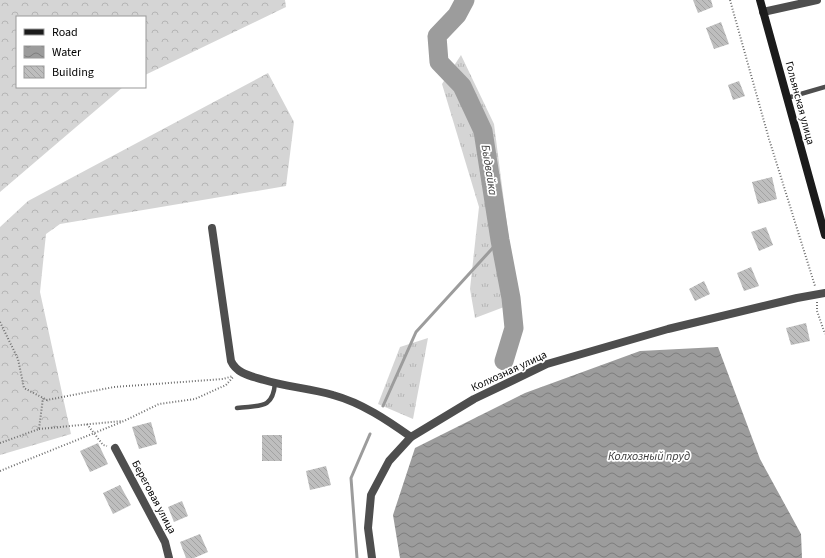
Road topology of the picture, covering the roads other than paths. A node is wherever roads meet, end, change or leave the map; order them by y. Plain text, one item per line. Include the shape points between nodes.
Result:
1 (760, 0) edge
2 (817, 0) edge
3 (763, 12) junction
4 (825, 87) edge
5 (787, 98) junction
6 (212, 228) dead end
7 (825, 235) edge
8 (821, 293) edge
9 (275, 383) junction
10 (237, 408) dead end
11 (412, 436) junction
12 (115, 448) road end
13 (169, 558) edge
14 (372, 558) edge

1 - 3 main road, Гольянская улица
2 - 3 street
3 - 5 main road, Гольянская улица
4 - 5 lane
5 - 7 main road, Гольянская улица
6 - 9 street via 231,360 243,373
8 - 11 street, Колхозная улица via 668,329 547,364 474,399
9 - 10 lane via 274,395 266,405
9 - 11 street via 342,398 365,408
11 - 14 street, Колхозная улица via 389,461 371,495 368,528
12 - 13 street, Береговая улица via 165,542

